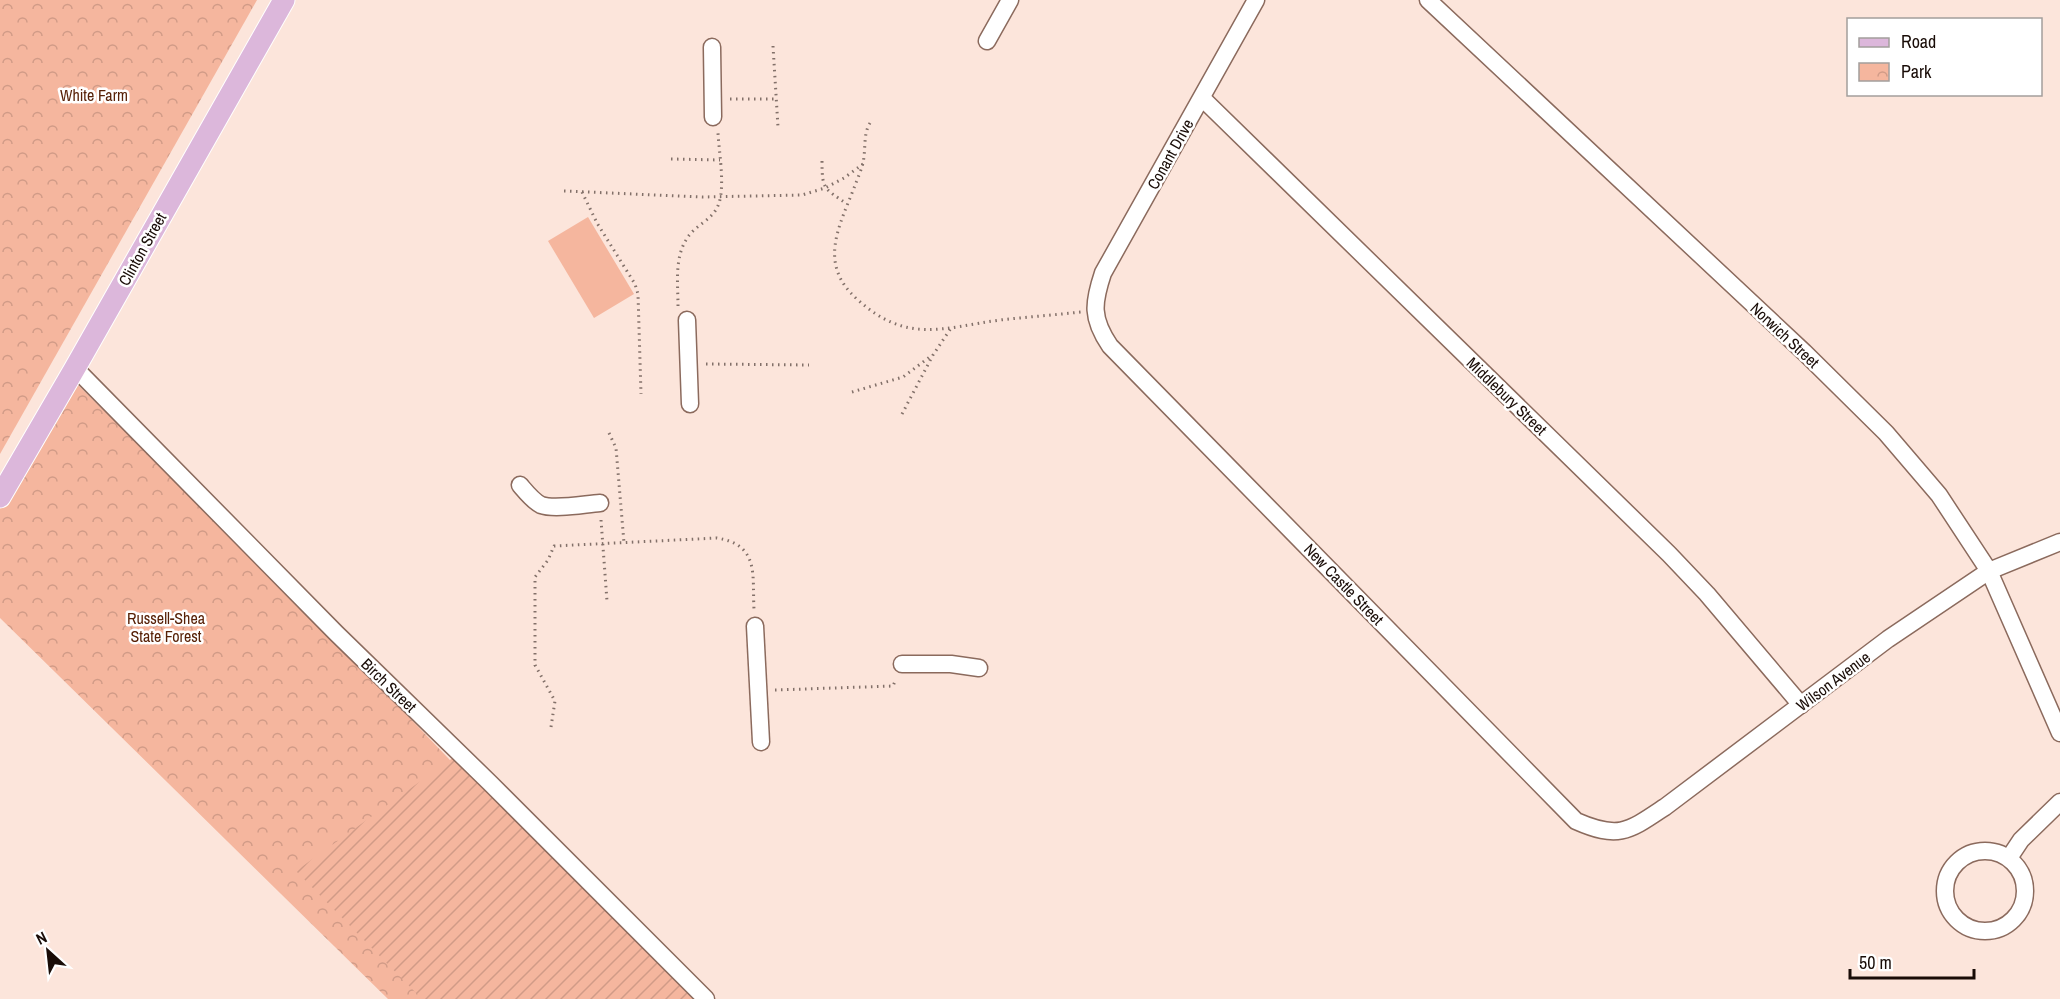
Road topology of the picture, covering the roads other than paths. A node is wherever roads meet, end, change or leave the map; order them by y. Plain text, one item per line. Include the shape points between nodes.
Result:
1 (284, 0) edge
2 (1010, 0) edge
3 (1256, 0) edge
4 (1428, 0) edge
5 (987, 40) dead end
6 (712, 47) dead end
7 (1202, 98) junction
8 (713, 117) road end
9 (1095, 311) joint
10 (687, 320) road end
11 (75, 368) junction
12 (690, 404) dead end
13 (520, 485) dead end
14 (0, 497) edge
15 (600, 503) dead end
16 (2060, 542) edge
17 (1989, 571) junction
18 (755, 626) road end
19 (902, 664) road end
20 (979, 668) dead end
21 (1801, 705) junction
22 (2060, 733) edge
23 (760, 742) dead end
24 (2060, 802) edge
25 (1614, 831) joint
26 (2009, 858) junction
27 (706, 999) edge

1 - 11 main road, Clinton Street
2 - 5 street
3 - 7 street, Conant Drive
4 - 17 street, Norwich Street via 1886,433 1939,495
6 - 8 street
7 - 9 street, Conant Drive via 1103,273
7 - 21 street, Middlebury Street via 1669,554
9 - 25 street, New Castle Street via 1110,346 1576,821 1594,829
10 - 12 street
11 - 14 main road, Clinton Street
11 - 27 street, Birch Street
13 - 15 street via 542,505
16 - 17 street, Wilson Avenue
17 - 21 street, Wilson Avenue via 1888,639
17 - 22 street, Norwich Street
18 - 23 street
19 - 20 street
21 - 25 street, Wilson Avenue via 1665,807 1633,828
24 - 26 street via 2021,840
26 - 26 street via 1984,850 1965,856 1951,869 1945,894 1954,918 1965,926 1991,931 2004,927 2019,912 2026,893 2024,880

